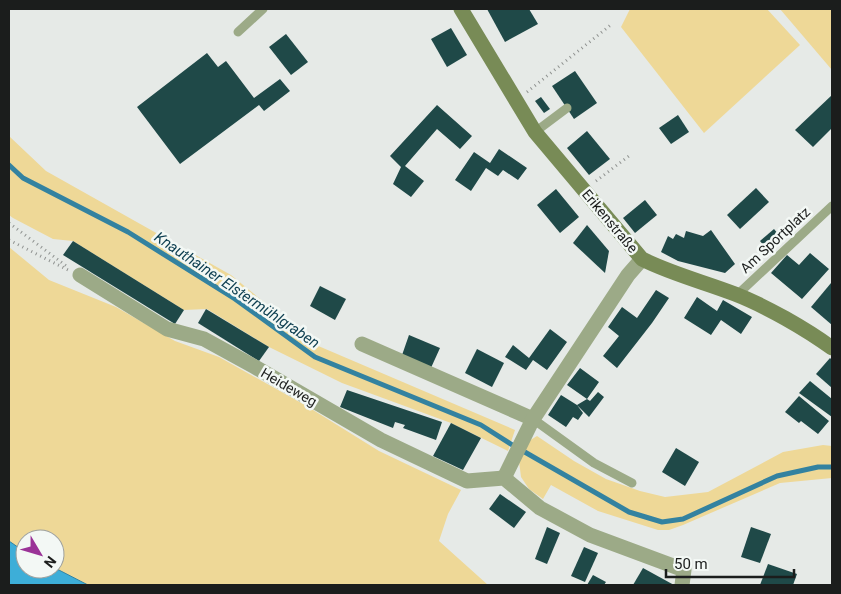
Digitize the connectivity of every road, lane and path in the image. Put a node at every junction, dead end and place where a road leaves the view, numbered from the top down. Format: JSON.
{"nodes":[{"id":1,"x":263,"y":9,"type":"edge"},
{"id":2,"x":461,"y":9,"type":"edge"},
{"id":3,"x":612,"y":24,"type":"dead end"},
{"id":4,"x":238,"y":32,"type":"dead end"},
{"id":5,"x":516,"y":102,"type":"junction"},
{"id":6,"x":567,"y":108,"type":"dead end"},
{"id":7,"x":536,"y":132,"type":"junction"},
{"id":8,"x":629,"y":156,"type":"dead end"},
{"id":9,"x":584,"y":190,"type":"junction"},
{"id":10,"x":832,"y":206,"type":"edge"},
{"id":11,"x":9,"y":223,"type":"edge"},
{"id":12,"x":9,"y":240,"type":"edge"},
{"id":13,"x":642,"y":259,"type":"junction"},
{"id":14,"x":80,"y":275,"type":"junction"},
{"id":15,"x":737,"y":295,"type":"junction"},
{"id":16,"x":362,"y":344,"type":"dead end"},
{"id":17,"x":832,"y":348,"type":"edge"},
{"id":18,"x":533,"y":420,"type":"junction"},
{"id":19,"x":504,"y":478,"type":"junction"},
{"id":20,"x":632,"y":483,"type":"dead end"},
{"id":21,"x":682,"y":585,"type":"edge"}],
"edges":[{"from":1,"to":4,"type":"lane"},
{"from":2,"to":5,"type":"street","name":"Erikenstraße"},
{"from":3,"to":5,"type":"path"},
{"from":5,"to":7,"type":"street","name":"Erikenstraße"},
{"from":6,"to":7,"type":"lane"},
{"from":7,"to":9,"type":"street","name":"Erikenstraße"},
{"from":8,"to":9,"type":"path"},
{"from":9,"to":13,"type":"street","name":"Erikenstraße"},
{"from":10,"to":15,"type":"lane","name":"Am Sportplatz"},
{"from":11,"to":14,"type":"path"},
{"from":12,"to":14,"type":"path"},
{"from":13,"to":15,"type":"street","name":"Erikenstraße"},
{"from":13,"to":18,"type":"street"},
{"from":14,"to":19,"type":"street","name":"Heideweg"},
{"from":15,"to":17,"type":"street","name":"Erikenstraße"},
{"from":16,"to":18,"type":"street"},
{"from":18,"to":19,"type":"street"},
{"from":18,"to":20,"type":"lane"},
{"from":19,"to":21,"type":"street"}]}
